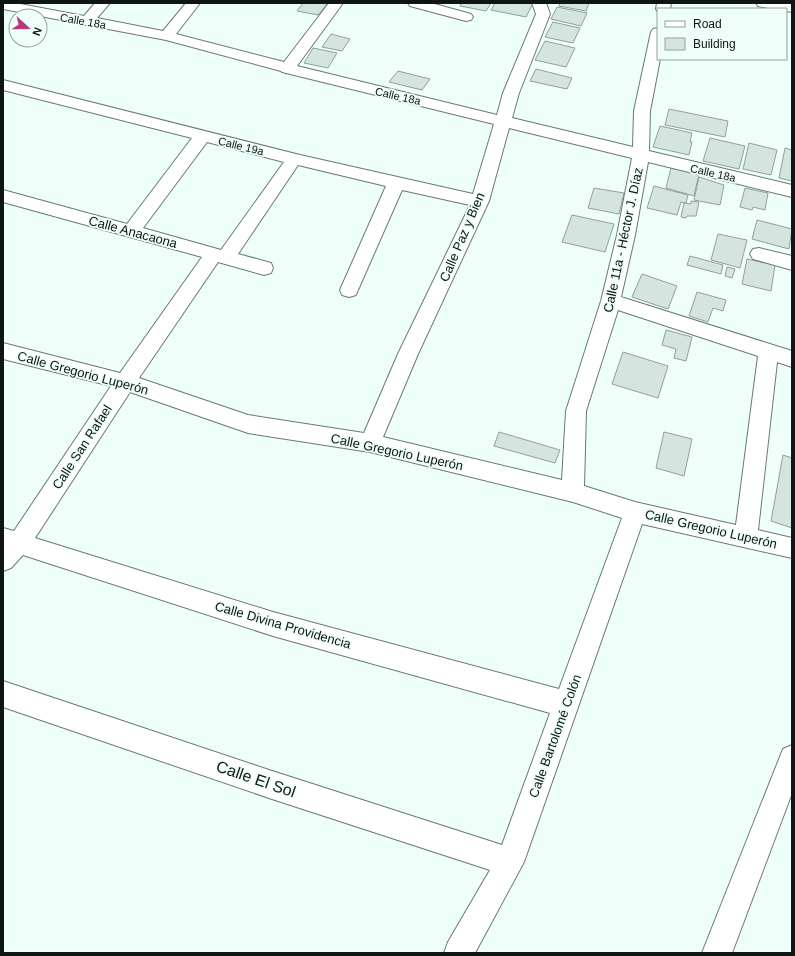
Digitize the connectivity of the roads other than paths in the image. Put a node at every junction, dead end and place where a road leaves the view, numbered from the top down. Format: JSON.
{"nodes":[{"id":1,"x":103,"y":3,"type":"edge"},
{"id":2,"x":194,"y":3,"type":"edge"},
{"id":3,"x":336,"y":3,"type":"edge"},
{"id":4,"x":415,"y":3,"type":"edge"},
{"id":5,"x":539,"y":3,"type":"edge"},
{"id":6,"x":763,"y":3,"type":"edge"},
{"id":7,"x":792,"y":8,"type":"edge"},
{"id":8,"x":48,"y":15,"type":"edge"},
{"id":9,"x":466,"y":17,"type":"dead end"},
{"id":10,"x":87,"y":21,"type":"junction"},
{"id":11,"x":167,"y":36,"type":"junction"},
{"id":12,"x":657,"y":37,"type":"edge"},
{"id":13,"x":287,"y":69,"type":"junction"},
{"id":14,"x":3,"y":85,"type":"edge"},
{"id":15,"x":503,"y":120,"type":"junction"},
{"id":16,"x":202,"y":137,"type":"junction"},
{"id":17,"x":641,"y":156,"type":"junction"},
{"id":18,"x":294,"y":159,"type":"junction"},
{"id":19,"x":396,"y":184,"type":"junction"},
{"id":20,"x":792,"y":191,"type":"edge"},
{"id":21,"x":3,"y":196,"type":"edge"},
{"id":22,"x":480,"y":201,"type":"junction"},
{"id":23,"x":131,"y":231,"type":"junction"},
{"id":24,"x":759,"y":254,"type":"dead end"},
{"id":25,"x":220,"y":256,"type":"junction"},
{"id":26,"x":792,"y":263,"type":"edge"},
{"id":27,"x":264,"y":268,"type":"dead end"},
{"id":28,"x":349,"y":290,"type":"dead end"},
{"id":29,"x":611,"y":302,"type":"junction"},
{"id":30,"x":3,"y":351,"type":"edge"},
{"id":31,"x":768,"y":352,"type":"junction"},
{"id":32,"x":792,"y":359,"type":"edge"},
{"id":33,"x":125,"y":382,"type":"junction"},
{"id":34,"x":370,"y":443,"type":"junction"},
{"id":35,"x":573,"y":492,"type":"junction"},
{"id":36,"x":635,"y":512,"type":"junction"},
{"id":37,"x":746,"y":538,"type":"junction"},
{"id":38,"x":11,"y":540,"type":"edge"},
{"id":39,"x":792,"y":548,"type":"edge"},
{"id":40,"x":3,"y":560,"type":"edge"},
{"id":41,"x":3,"y":694,"type":"edge"},
{"id":42,"x":566,"y":704,"type":"junction"},
{"id":43,"x":792,"y":758,"type":"edge"},
{"id":44,"x":510,"y":862,"type":"junction"},
{"id":45,"x":459,"y":953,"type":"edge"},
{"id":46,"x":717,"y":953,"type":"edge"}],
"edges":[{"from":1,"to":10,"type":"street"},
{"from":2,"to":11,"type":"street"},
{"from":3,"to":13,"type":"street"},
{"from":4,"to":9,"type":"street"},
{"from":5,"to":15,"type":"street","name":"Calle Paz y Bien"},
{"from":6,"to":7,"type":"street"},
{"from":8,"to":10,"type":"street","name":"Calle 18a"},
{"from":10,"to":11,"type":"street","name":"Calle 18a"},
{"from":11,"to":13,"type":"street","name":"Calle 18a"},
{"from":12,"to":17,"type":"street","name":"Calle 11a - Héctor J. Díaz"},
{"from":13,"to":15,"type":"street","name":"Calle 18a"},
{"from":14,"to":16,"type":"street","name":"Calle 19a"},
{"from":15,"to":17,"type":"street","name":"Calle 18a"},
{"from":15,"to":22,"type":"street","name":"Calle Paz y Bien"},
{"from":16,"to":18,"type":"street","name":"Calle 19a"},
{"from":16,"to":23,"type":"street"},
{"from":17,"to":20,"type":"street","name":"Calle 18a"},
{"from":17,"to":29,"type":"street","name":"Calle 11a - Héctor J. Díaz"},
{"from":18,"to":19,"type":"street","name":"Calle 19a"},
{"from":18,"to":25,"type":"street","name":"Calle San Rafael"},
{"from":19,"to":22,"type":"street","name":"Calle 19a"},
{"from":19,"to":28,"type":"street"},
{"from":21,"to":23,"type":"street","name":"Calle Anacaona"},
{"from":22,"to":34,"type":"street","name":"Calle Paz y Bien"},
{"from":23,"to":25,"type":"street","name":"Calle Anacaona"},
{"from":24,"to":26,"type":"street"},
{"from":25,"to":27,"type":"street","name":"Calle Anacaona"},
{"from":25,"to":33,"type":"street","name":"Calle San Rafael"},
{"from":29,"to":31,"type":"street"},
{"from":29,"to":35,"type":"street","name":"Calle 11a - Héctor J. Díaz"},
{"from":30,"to":33,"type":"street","name":"Calle Gregorio Luperón"},
{"from":31,"to":32,"type":"street"},
{"from":31,"to":37,"type":"street"},
{"from":33,"to":34,"type":"street","name":"Calle Gregorio Luperón"},
{"from":33,"to":38,"type":"street","name":"Calle San Rafael"},
{"from":34,"to":35,"type":"street","name":"Calle Gregorio Luperón"},
{"from":35,"to":36,"type":"street","name":"Calle Gregorio Luperón"},
{"from":36,"to":37,"type":"street","name":"Calle Gregorio Luperón"},
{"from":36,"to":42,"type":"street","name":"Calle Bartolomé Colón"},
{"from":37,"to":39,"type":"street","name":"Calle Gregorio Luperón"},
{"from":38,"to":40,"type":"street","name":"Calle San Rafael"},
{"from":38,"to":42,"type":"street","name":"Calle Divina Providencia"},
{"from":41,"to":44,"type":"street","name":"Calle El Sol"},
{"from":42,"to":44,"type":"street","name":"Calle Bartolomé Colón"},
{"from":43,"to":46,"type":"street"},
{"from":44,"to":45,"type":"street","name":"Calle Bartolomé Colón"}]}
